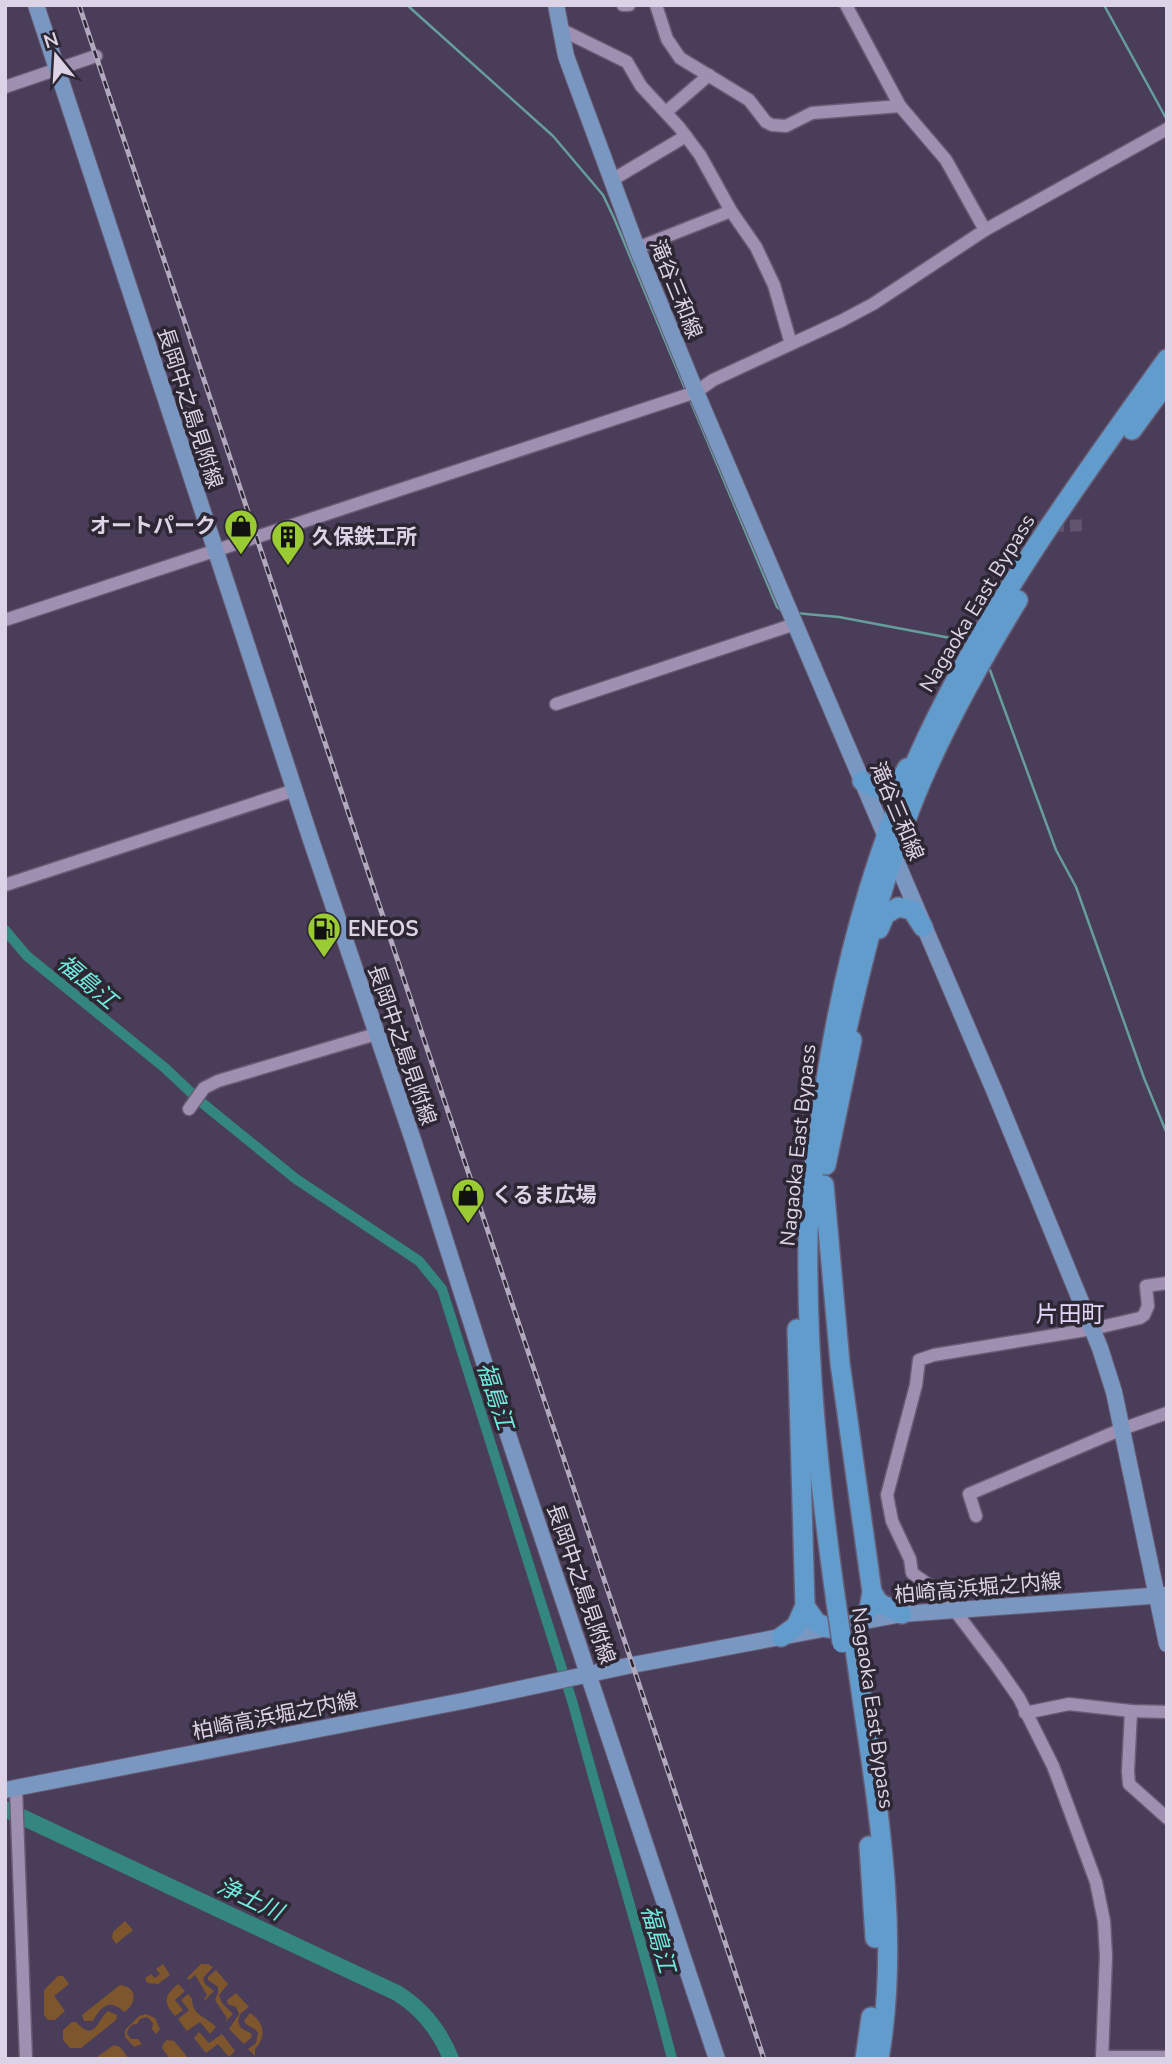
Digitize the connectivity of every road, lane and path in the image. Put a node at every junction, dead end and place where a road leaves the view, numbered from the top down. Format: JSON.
{"nodes":[{"id":1,"x":36,"y":5,"type":"edge"},
{"id":2,"x":556,"y":5,"type":"edge"},
{"id":3,"x":623,"y":5,"type":"edge"},
{"id":4,"x":629,"y":5,"type":"edge"},
{"id":5,"x":656,"y":5,"type":"edge"},
{"id":6,"x":846,"y":5,"type":"edge"},
{"id":7,"x":561,"y":29,"type":"junction"},
{"id":8,"x":96,"y":55,"type":"dead end"},
{"id":9,"x":57,"y":69,"type":"junction"},
{"id":10,"x":709,"y":75,"type":"junction"},
{"id":11,"x":5,"y":87,"type":"edge"},
{"id":12,"x":900,"y":106,"type":"junction"},
{"id":13,"x":666,"y":112,"type":"junction"},
{"id":14,"x":1167,"y":129,"type":"edge"},
{"id":15,"x":685,"y":136,"type":"junction"},
{"id":16,"x":612,"y":180,"type":"junction"},
{"id":17,"x":732,"y":211,"type":"junction"},
{"id":18,"x":985,"y":230,"type":"junction"},
{"id":19,"x":636,"y":248,"type":"junction"},
{"id":20,"x":791,"y":344,"type":"junction"},
{"id":21,"x":1167,"y":359,"type":"edge"},
{"id":22,"x":1167,"y":382,"type":"edge"},
{"id":23,"x":696,"y":392,"type":"junction"},
{"id":24,"x":1044,"y":534,"type":"junction"},
{"id":25,"x":215,"y":551,"type":"junction"},
{"id":26,"x":5,"y":620,"type":"edge"},
{"id":27,"x":795,"y":624,"type":"junction"},
{"id":28,"x":556,"y":704,"type":"dead end"},
{"id":29,"x":862,"y":781,"type":"junction"},
{"id":30,"x":295,"y":790,"type":"junction"},
{"id":31,"x":886,"y":838,"type":"junction"},
{"id":32,"x":894,"y":858,"type":"junction"},
{"id":33,"x":5,"y":885,"type":"edge"},
{"id":34,"x":923,"y":926,"type":"junction"},
{"id":35,"x":376,"y":1034,"type":"junction"},
{"id":36,"x":190,"y":1107,"type":"dead end"},
{"id":37,"x":822,"y":1166,"type":"junction"},
{"id":38,"x":1167,"y":1283,"type":"edge"},
{"id":39,"x":814,"y":1288,"type":"junction"},
{"id":40,"x":1092,"y":1329,"type":"junction"},
{"id":41,"x":1167,"y":1413,"type":"edge"},
{"id":42,"x":1122,"y":1429,"type":"junction"},
{"id":43,"x":976,"y":1516,"type":"dead end"},
{"id":44,"x":872,"y":1592,"type":"junction"},
{"id":45,"x":1162,"y":1595,"type":"edge"},
{"id":46,"x":805,"y":1606,"type":"junction"},
{"id":47,"x":954,"y":1609,"type":"junction"},
{"id":48,"x":902,"y":1614,"type":"junction"},
{"id":49,"x":828,"y":1628,"type":"junction"},
{"id":50,"x":851,"y":1635,"type":"junction"},
{"id":51,"x":781,"y":1637,"type":"junction"},
{"id":52,"x":1167,"y":1644,"type":"edge"},
{"id":53,"x":582,"y":1675,"type":"junction"},
{"id":54,"x":1132,"y":1711,"type":"junction"},
{"id":55,"x":1167,"y":1712,"type":"edge"},
{"id":56,"x":1025,"y":1713,"type":"junction"},
{"id":57,"x":10,"y":1790,"type":"edge"},
{"id":58,"x":1167,"y":1818,"type":"edge"},
{"id":59,"x":873,"y":2051,"type":"edge"},
{"id":60,"x":1167,"y":2057,"type":"edge"},
{"id":61,"x":1102,"y":2058,"type":"edge"},
{"id":62,"x":26,"y":2059,"type":"edge"},
{"id":63,"x":717,"y":2059,"type":"edge"}],
"edges":[{"from":1,"to":9,"type":"main road","name":"長岡中之島見附線"},
{"from":2,"to":7,"type":"main road","name":"滝谷三和線"},
{"from":3,"to":4,"type":"street"},
{"from":5,"to":10,"type":"street"},
{"from":6,"to":12,"type":"street"},
{"from":7,"to":13,"type":"street"},
{"from":7,"to":16,"type":"main road","name":"滝谷三和線"},
{"from":8,"to":9,"type":"street"},
{"from":9,"to":11,"type":"street"},
{"from":9,"to":25,"type":"main road","name":"長岡中之島見附線"},
{"from":10,"to":12,"type":"street"},
{"from":10,"to":13,"type":"street"},
{"from":12,"to":18,"type":"street"},
{"from":13,"to":15,"type":"street"},
{"from":14,"to":18,"type":"street"},
{"from":15,"to":16,"type":"street"},
{"from":15,"to":17,"type":"street"},
{"from":16,"to":19,"type":"main road","name":"滝谷三和線"},
{"from":17,"to":19,"type":"street"},
{"from":17,"to":20,"type":"street"},
{"from":18,"to":20,"type":"street"},
{"from":19,"to":23,"type":"main road","name":"滝谷三和線"},
{"from":20,"to":23,"type":"street"},
{"from":21,"to":24,"type":"highway","name":"Nagaoka East Bypass"},
{"from":22,"to":32,"type":"highway","name":"Nagaoka East Bypass"},
{"from":23,"to":25,"type":"street"},
{"from":23,"to":27,"type":"main road","name":"滝谷三和線"},
{"from":24,"to":29,"type":"highway"},
{"from":24,"to":31,"type":"highway","name":"Nagaoka East Bypass"},
{"from":25,"to":26,"type":"street"},
{"from":25,"to":30,"type":"main road","name":"長岡中之島見附線"},
{"from":27,"to":28,"type":"street"},
{"from":27,"to":29,"type":"main road","name":"滝谷三和線"},
{"from":29,"to":31,"type":"main road","name":"滝谷三和線"},
{"from":30,"to":33,"type":"street"},
{"from":30,"to":35,"type":"main road","name":"長岡中之島見附線"},
{"from":31,"to":32,"type":"main road","name":"滝谷三和線"},
{"from":31,"to":37,"type":"highway","name":"Nagaoka East Bypass"},
{"from":32,"to":34,"type":"main road","name":"滝谷三和線"},
{"from":32,"to":37,"type":"highway","name":"Nagaoka East Bypass"},
{"from":34,"to":37,"type":"highway"},
{"from":34,"to":40,"type":"main road","name":"滝谷三和線"},
{"from":35,"to":36,"type":"street"},
{"from":35,"to":53,"type":"main road","name":"長岡中之島見附線"},
{"from":37,"to":39,"type":"highway"},
{"from":37,"to":39,"type":"highway"},
{"from":38,"to":40,"type":"street"},
{"from":39,"to":44,"type":"highway"},
{"from":39,"to":46,"type":"highway"},
{"from":39,"to":50,"type":"highway","name":"Nagaoka East Bypass"},
{"from":40,"to":42,"type":"main road","name":"滝谷三和線"},
{"from":40,"to":47,"type":"street"},
{"from":41,"to":42,"type":"street"},
{"from":42,"to":43,"type":"street"},
{"from":42,"to":45,"type":"main road","name":"滝谷三和線"},
{"from":44,"to":48,"type":"highway"},
{"from":44,"to":50,"type":"highway"},
{"from":45,"to":47,"type":"main road","name":"柏崎高浜堀之内線"},
{"from":45,"to":52,"type":"main road","name":"滝谷三和線"},
{"from":46,"to":49,"type":"highway"},
{"from":46,"to":51,"type":"highway"},
{"from":47,"to":48,"type":"main road","name":"柏崎高浜堀之内線"},
{"from":47,"to":56,"type":"street"},
{"from":48,"to":50,"type":"main road","name":"柏崎高浜堀之内線"},
{"from":49,"to":50,"type":"main road","name":"柏崎高浜堀之内線"},
{"from":49,"to":51,"type":"main road","name":"柏崎高浜堀之内線"},
{"from":50,"to":59,"type":"highway","name":"Nagaoka East Bypass"},
{"from":51,"to":53,"type":"main road","name":"柏崎高浜堀之内線"},
{"from":53,"to":57,"type":"main road","name":"柏崎高浜堀之内線"},
{"from":53,"to":63,"type":"main road","name":"長岡中之島見附線"},
{"from":54,"to":55,"type":"street"},
{"from":54,"to":56,"type":"street"},
{"from":54,"to":58,"type":"street"},
{"from":56,"to":61,"type":"street"},
{"from":57,"to":62,"type":"street"},
{"from":60,"to":61,"type":"street"}]}
